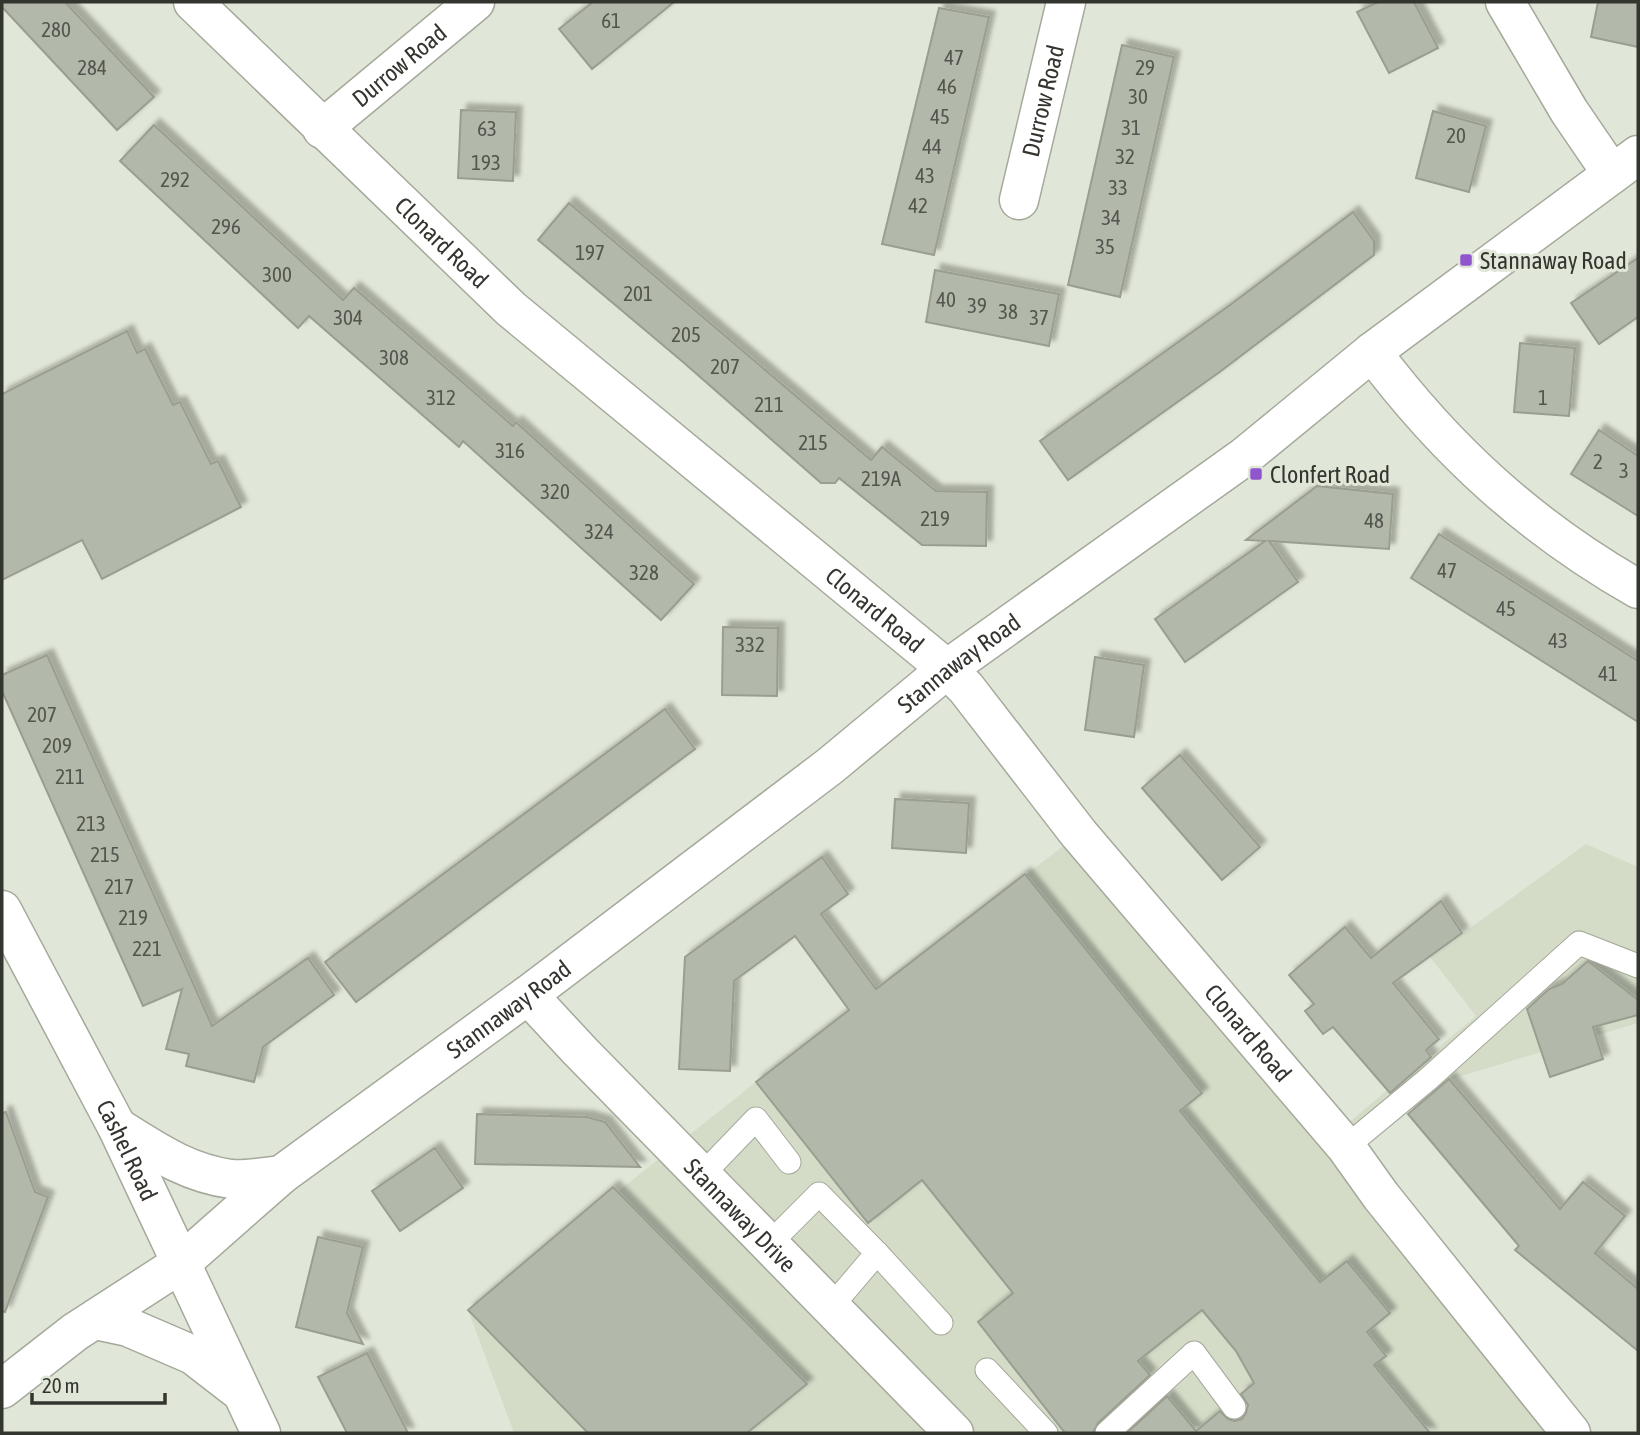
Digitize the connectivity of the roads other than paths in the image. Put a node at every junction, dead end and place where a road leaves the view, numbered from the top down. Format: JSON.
{"nodes":[{"id":1,"x":193,"y":2,"type":"edge"},
{"id":2,"x":475,"y":2,"type":"edge"},
{"id":3,"x":1066,"y":2,"type":"edge"},
{"id":4,"x":1505,"y":2,"type":"edge"},
{"id":5,"x":323,"y":129,"type":"junction"},
{"id":6,"x":1625,"y":164,"type":"edge"},
{"id":7,"x":1019,"y":200,"type":"dead end"},
{"id":8,"x":1372,"y":352,"type":"junction"},
{"id":9,"x":1638,"y":589,"type":"edge"},
{"id":10,"x":947,"y":669,"type":"junction"},
{"id":11,"x":2,"y":912,"type":"edge"},
{"id":12,"x":1638,"y":966,"type":"edge"},
{"id":13,"x":528,"y":995,"type":"junction"},
{"id":14,"x":117,"y":1127,"type":"junction"},
{"id":15,"x":1346,"y":1147,"type":"junction"},
{"id":16,"x":789,"y":1162,"type":"dead end"},
{"id":17,"x":281,"y":1175,"type":"junction"},
{"id":18,"x":702,"y":1175,"type":"junction"},
{"id":19,"x":769,"y":1244,"type":"junction"},
{"id":20,"x":877,"y":1253,"type":"junction"},
{"id":21,"x":180,"y":1264,"type":"junction"},
{"id":22,"x":831,"y":1307,"type":"junction"},
{"id":23,"x":95,"y":1320,"type":"junction"},
{"id":24,"x":941,"y":1323,"type":"dead end"},
{"id":25,"x":986,"y":1370,"type":"dead end"},
{"id":26,"x":2,"y":1389,"type":"edge"},
{"id":27,"x":244,"y":1394,"type":"junction"},
{"id":28,"x":1234,"y":1407,"type":"dead end"},
{"id":29,"x":936,"y":1427,"type":"edge"},
{"id":30,"x":261,"y":1433,"type":"edge"},
{"id":31,"x":1046,"y":1433,"type":"edge"},
{"id":32,"x":1107,"y":1433,"type":"edge"},
{"id":33,"x":1571,"y":1433,"type":"edge"}],
"edges":[{"from":1,"to":5,"type":"street","name":"Clonard Road"},
{"from":2,"to":5,"type":"street","name":"Durrow Road"},
{"from":3,"to":7,"type":"street","name":"Durrow Road"},
{"from":4,"to":6,"type":"street"},
{"from":5,"to":10,"type":"street","name":"Clonard Road"},
{"from":6,"to":8,"type":"street","name":"Stannaway Road"},
{"from":8,"to":9,"type":"street"},
{"from":8,"to":10,"type":"street","name":"Stannaway Road"},
{"from":10,"to":13,"type":"street","name":"Stannaway Road"},
{"from":10,"to":15,"type":"street","name":"Clonard Road"},
{"from":11,"to":14,"type":"street","name":"Cashel Road"},
{"from":12,"to":15,"type":"lane"},
{"from":13,"to":17,"type":"street","name":"Stannaway Road"},
{"from":13,"to":18,"type":"street","name":"Stannaway Drive"},
{"from":14,"to":17,"type":"street"},
{"from":14,"to":21,"type":"street","name":"Cashel Road"},
{"from":15,"to":33,"type":"street","name":"Clonard Road"},
{"from":16,"to":18,"type":"lane"},
{"from":17,"to":21,"type":"street","name":"Stannaway Road"},
{"from":18,"to":19,"type":"street","name":"Stannaway Drive"},
{"from":19,"to":20,"type":"lane"},
{"from":19,"to":22,"type":"street","name":"Stannaway Drive"},
{"from":20,"to":22,"type":"lane"},
{"from":20,"to":24,"type":"lane"},
{"from":21,"to":23,"type":"street","name":"Stannaway Road"},
{"from":21,"to":27,"type":"street","name":"Cashel Road"},
{"from":22,"to":29,"type":"street","name":"Stannaway Drive"},
{"from":23,"to":26,"type":"street","name":"Stannaway Road"},
{"from":23,"to":27,"type":"street","name":"Cashel Road"},
{"from":25,"to":31,"type":"lane"},
{"from":27,"to":30,"type":"street","name":"Cashel Road"},
{"from":28,"to":32,"type":"lane"}]}
